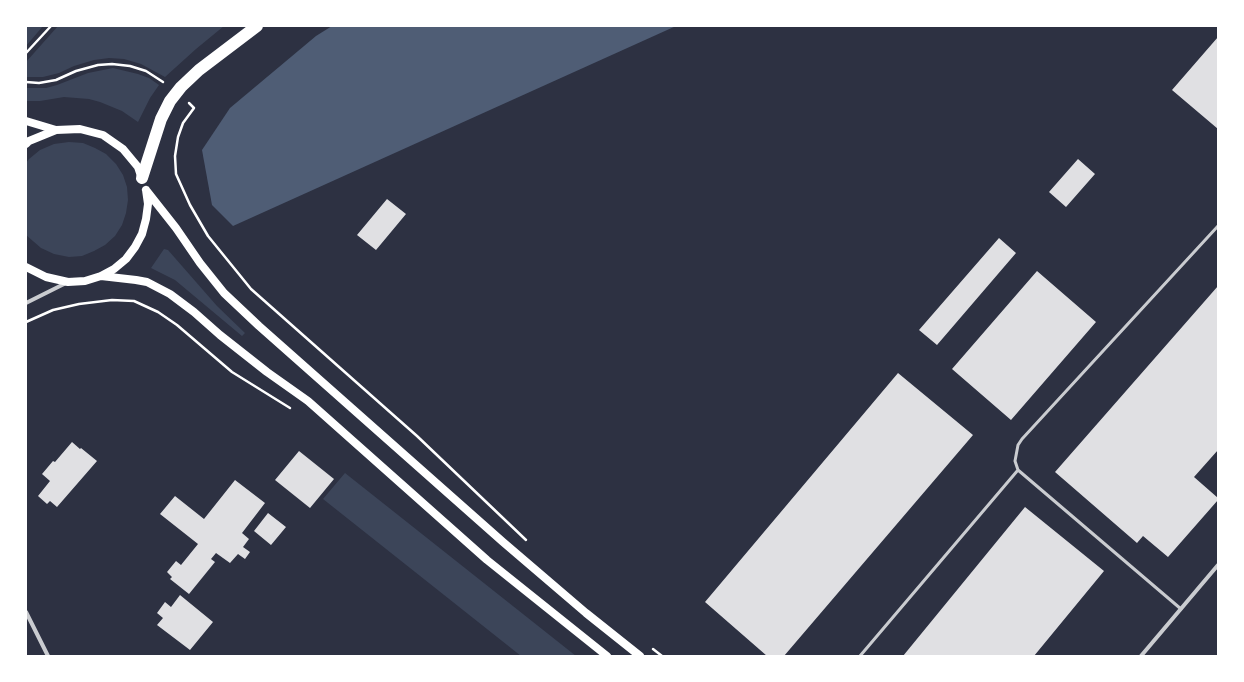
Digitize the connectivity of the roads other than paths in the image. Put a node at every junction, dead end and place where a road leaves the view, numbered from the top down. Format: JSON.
{"nodes":[{"id":1,"x":258,"y":26,"type":"edge"},
{"id":2,"x":26,"y":121,"type":"edge"},
{"id":3,"x":56,"y":130,"type":"junction"},
{"id":4,"x":26,"y":144,"type":"edge"},
{"id":5,"x":142,"y":178,"type":"junction"},
{"id":6,"x":146,"y":190,"type":"junction"},
{"id":7,"x":1218,"y":226,"type":"edge"},
{"id":8,"x":26,"y":268,"type":"edge"},
{"id":9,"x":101,"y":276,"type":"junction"},
{"id":10,"x":68,"y":282,"type":"junction"},
{"id":11,"x":26,"y":303,"type":"edge"},
{"id":12,"x":1018,"y":470,"type":"junction"},
{"id":13,"x":1218,"y":565,"type":"edge"},
{"id":14,"x":1181,"y":609,"type":"junction"},
{"id":15,"x":26,"y":612,"type":"edge"},
{"id":16,"x":48,"y":656,"type":"edge"},
{"id":17,"x":607,"y":656,"type":"edge"},
{"id":18,"x":640,"y":656,"type":"edge"},
{"id":19,"x":860,"y":656,"type":"edge"},
{"id":20,"x":1141,"y":656,"type":"edge"}],
"edges":[{"from":1,"to":5,"type":"highway"},
{"from":2,"to":3,"type":"main road"},
{"from":3,"to":4,"type":"main road"},
{"from":3,"to":5,"type":"main road"},
{"from":5,"to":6,"type":"main road"},
{"from":6,"to":9,"type":"main road"},
{"from":6,"to":18,"type":"main road"},
{"from":7,"to":12,"type":"lane"},
{"from":8,"to":10,"type":"main road"},
{"from":9,"to":10,"type":"main road"},
{"from":9,"to":17,"type":"main road"},
{"from":10,"to":11,"type":"street"},
{"from":12,"to":14,"type":"lane"},
{"from":12,"to":19,"type":"lane"},
{"from":13,"to":14,"type":"street"},
{"from":14,"to":20,"type":"street"},
{"from":15,"to":16,"type":"street"}]}
